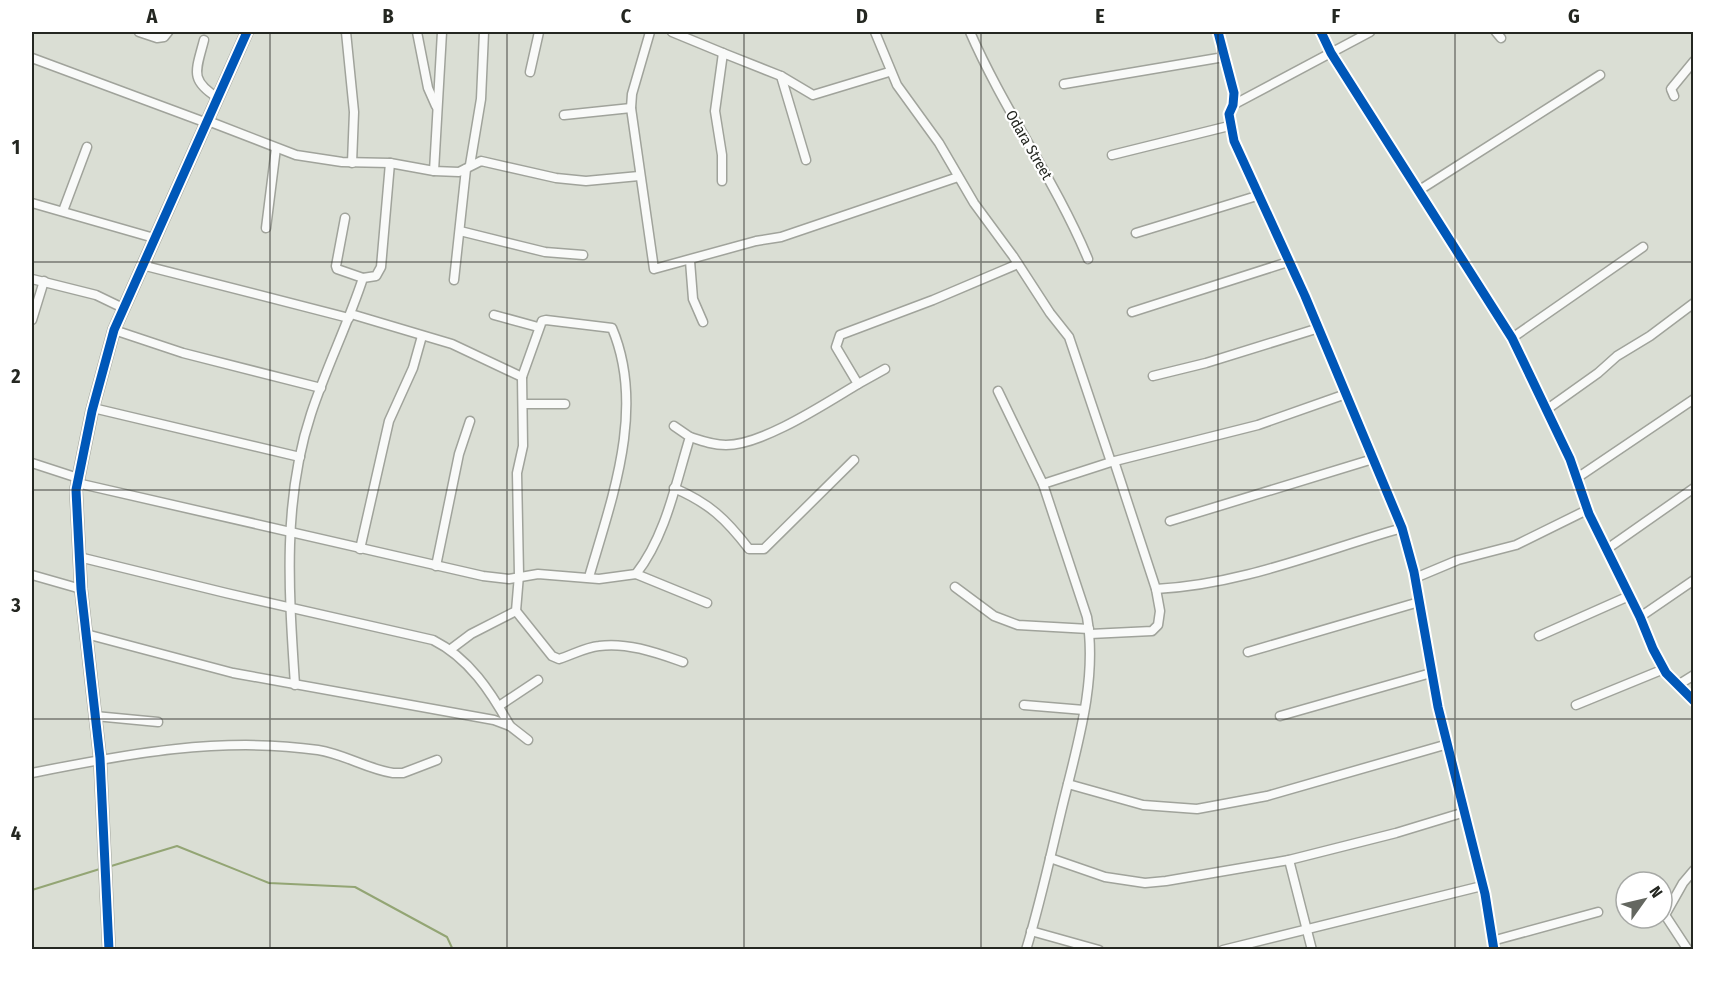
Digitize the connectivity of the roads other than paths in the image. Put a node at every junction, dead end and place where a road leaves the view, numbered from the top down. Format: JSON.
{"nodes":[{"id":1,"x":139,"y":32,"type":"edge"},
{"id":2,"x":168,"y":32,"type":"edge"},
{"id":3,"x":247,"y":32,"type":"edge"},
{"id":4,"x":346,"y":32,"type":"edge"},
{"id":5,"x":417,"y":32,"type":"edge"},
{"id":6,"x":442,"y":32,"type":"edge"},
{"id":7,"x":484,"y":32,"type":"edge"},
{"id":8,"x":539,"y":32,"type":"edge"},
{"id":9,"x":650,"y":32,"type":"edge"},
{"id":10,"x":672,"y":32,"type":"edge"},
{"id":11,"x":875,"y":32,"type":"edge"},
{"id":12,"x":970,"y":32,"type":"edge"},
{"id":13,"x":1218,"y":32,"type":"edge"},
{"id":14,"x":1321,"y":32,"type":"edge"},
{"id":15,"x":1370,"y":32,"type":"edge"},
{"id":16,"x":204,"y":40,"type":"dead end"},
{"id":17,"x":723,"y":53,"type":"junction"},
{"id":18,"x":1331,"y":53,"type":"junction"},
{"id":19,"x":1224,"y":57,"type":"junction"},
{"id":20,"x":32,"y":58,"type":"edge"},
{"id":21,"x":1694,"y":61,"type":"edge"},
{"id":22,"x":530,"y":72,"type":"dead end"},
{"id":23,"x":889,"y":72,"type":"junction"},
{"id":24,"x":1600,"y":75,"type":"dead end"},
{"id":25,"x":781,"y":76,"type":"junction"},
{"id":26,"x":1064,"y":84,"type":"dead end"},
{"id":27,"x":1674,"y":96,"type":"dead end"},
{"id":28,"x":218,"y":98,"type":"junction"},
{"id":29,"x":1233,"y":105,"type":"junction"},
{"id":30,"x":436,"y":106,"type":"junction"},
{"id":31,"x":631,"y":108,"type":"junction"},
{"id":32,"x":564,"y":115,"type":"dead end"},
{"id":33,"x":207,"y":122,"type":"junction"},
{"id":34,"x":1229,"y":126,"type":"junction"},
{"id":35,"x":87,"y":147,"type":"dead end"},
{"id":36,"x":276,"y":148,"type":"junction"},
{"id":37,"x":1112,"y":155,"type":"dead end"},
{"id":38,"x":806,"y":160,"type":"dead end"},
{"id":39,"x":352,"y":163,"type":"junction"},
{"id":40,"x":390,"y":163,"type":"junction"},
{"id":41,"x":468,"y":167,"type":"junction"},
{"id":42,"x":434,"y":171,"type":"junction"},
{"id":43,"x":639,"y":176,"type":"junction"},
{"id":44,"x":958,"y":177,"type":"junction"},
{"id":45,"x":722,"y":181,"type":"dead end"},
{"id":46,"x":1418,"y":191,"type":"junction"},
{"id":47,"x":1260,"y":195,"type":"junction"},
{"id":48,"x":32,"y":203,"type":"edge"},
{"id":49,"x":63,"y":210,"type":"junction"},
{"id":50,"x":345,"y":218,"type":"dead end"},
{"id":51,"x":266,"y":228,"type":"dead end"},
{"id":52,"x":460,"y":231,"type":"junction"},
{"id":53,"x":1136,"y":233,"type":"dead end"},
{"id":54,"x":154,"y":238,"type":"junction"},
{"id":55,"x":1643,"y":247,"type":"dead end"},
{"id":56,"x":583,"y":255,"type":"dead end"},
{"id":57,"x":1088,"y":259,"type":"dead end"},
{"id":58,"x":690,"y":261,"type":"junction"},
{"id":59,"x":1288,"y":262,"type":"junction"},
{"id":60,"x":1018,"y":264,"type":"junction"},
{"id":61,"x":142,"y":265,"type":"junction"},
{"id":62,"x":363,"y":278,"type":"junction"},
{"id":63,"x":32,"y":279,"type":"edge"},
{"id":64,"x":454,"y":280,"type":"dead end"},
{"id":65,"x":44,"y":281,"type":"junction"},
{"id":66,"x":1694,"y":303,"type":"edge"},
{"id":67,"x":123,"y":308,"type":"junction"},
{"id":68,"x":1132,"y":312,"type":"dead end"},
{"id":69,"x":494,"y":315,"type":"dead end"},
{"id":70,"x":350,"y":316,"type":"junction"},
{"id":71,"x":32,"y":320,"type":"edge"},
{"id":72,"x":703,"y":322,"type":"dead end"},
{"id":73,"x":538,"y":327,"type":"junction"},
{"id":74,"x":1319,"y":328,"type":"junction"},
{"id":75,"x":114,"y":330,"type":"junction"},
{"id":76,"x":422,"y":336,"type":"junction"},
{"id":77,"x":1512,"y":338,"type":"junction"},
{"id":78,"x":885,"y":369,"type":"dead end"},
{"id":79,"x":1154,"y":376,"type":"dead end"},
{"id":80,"x":522,"y":377,"type":"junction"},
{"id":81,"x":858,"y":384,"type":"junction"},
{"id":82,"x":321,"y":388,"type":"junction"},
{"id":83,"x":998,"y":391,"type":"dead end"},
{"id":84,"x":1346,"y":394,"type":"junction"},
{"id":85,"x":1694,"y":399,"type":"edge"},
{"id":86,"x":523,"y":404,"type":"junction"},
{"id":87,"x":565,"y":404,"type":"dead end"},
{"id":88,"x":93,"y":408,"type":"junction"},
{"id":89,"x":1546,"y":410,"type":"junction"},
{"id":90,"x":470,"y":421,"type":"dead end"},
{"id":91,"x":674,"y":426,"type":"dead end"},
{"id":92,"x":690,"y":437,"type":"junction"},
{"id":93,"x":300,"y":457,"type":"junction"},
{"id":94,"x":1373,"y":459,"type":"junction"},
{"id":95,"x":854,"y":460,"type":"dead end"},
{"id":96,"x":1112,"y":462,"type":"junction"},
{"id":97,"x":32,"y":463,"type":"edge"},
{"id":98,"x":1576,"y":478,"type":"junction"},
{"id":99,"x":78,"y":481,"type":"junction"},
{"id":100,"x":1043,"y":484,"type":"junction"},
{"id":101,"x":674,"y":488,"type":"junction"},
{"id":102,"x":1694,"y":488,"type":"edge"},
{"id":103,"x":1587,"y":510,"type":"junction"},
{"id":104,"x":1170,"y":521,"type":"dead end"},
{"id":105,"x":1402,"y":528,"type":"junction"},
{"id":106,"x":289,"y":532,"type":"junction"},
{"id":107,"x":360,"y":549,"type":"junction"},
{"id":108,"x":1607,"y":549,"type":"junction"},
{"id":109,"x":79,"y":556,"type":"junction"},
{"id":110,"x":436,"y":566,"type":"junction"},
{"id":111,"x":636,"y":574,"type":"junction"},
{"id":112,"x":32,"y":575,"type":"edge"},
{"id":113,"x":519,"y":575,"type":"junction"},
{"id":114,"x":589,"y":577,"type":"junction"},
{"id":115,"x":1415,"y":578,"type":"junction"},
{"id":116,"x":1694,"y":580,"type":"edge"},
{"id":117,"x":955,"y":587,"type":"dead end"},
{"id":118,"x":81,"y":589,"type":"junction"},
{"id":119,"x":1156,"y":589,"type":"junction"},
{"id":120,"x":1629,"y":596,"type":"junction"},
{"id":121,"x":1419,"y":602,"type":"junction"},
{"id":122,"x":707,"y":603,"type":"dead end"},
{"id":123,"x":291,"y":608,"type":"junction"},
{"id":124,"x":516,"y":611,"type":"junction"},
{"id":125,"x":1640,"y":617,"type":"junction"},
{"id":126,"x":1089,"y":632,"type":"junction"},
{"id":127,"x":86,"y":634,"type":"junction"},
{"id":128,"x":1539,"y":636,"type":"dead end"},
{"id":129,"x":451,"y":649,"type":"junction"},
{"id":130,"x":1248,"y":652,"type":"dead end"},
{"id":131,"x":683,"y":662,"type":"dead end"},
{"id":132,"x":1664,"y":669,"type":"junction"},
{"id":133,"x":1431,"y":673,"type":"junction"},
{"id":134,"x":1694,"y":675,"type":"edge"},
{"id":135,"x":538,"y":680,"type":"dead end"},
{"id":136,"x":295,"y":685,"type":"junction"},
{"id":137,"x":1678,"y":685,"type":"junction"},
{"id":138,"x":1694,"y":701,"type":"edge"},
{"id":139,"x":1024,"y":705,"type":"dead end"},
{"id":140,"x":1576,"y":705,"type":"dead end"},
{"id":141,"x":499,"y":706,"type":"junction"},
{"id":142,"x":1084,"y":710,"type":"junction"},
{"id":143,"x":95,"y":716,"type":"junction"},
{"id":144,"x":1280,"y":716,"type":"dead end"},
{"id":145,"x":158,"y":722,"type":"dead end"},
{"id":146,"x":510,"y":726,"type":"junction"},
{"id":147,"x":528,"y":740,"type":"dead end"},
{"id":148,"x":1448,"y":744,"type":"junction"},
{"id":149,"x":100,"y":758,"type":"junction"},
{"id":150,"x":437,"y":760,"type":"dead end"},
{"id":151,"x":32,"y":772,"type":"edge"},
{"id":152,"x":1068,"y":784,"type":"junction"},
{"id":153,"x":1465,"y":812,"type":"junction"},
{"id":154,"x":1050,"y":858,"type":"junction"},
{"id":155,"x":1289,"y":861,"type":"junction"},
{"id":156,"x":1694,"y":870,"type":"edge"},
{"id":157,"x":1482,"y":886,"type":"junction"},
{"id":158,"x":1598,"y":912,"type":"dead end"},
{"id":159,"x":1031,"y":930,"type":"junction"},
{"id":160,"x":1309,"y":931,"type":"junction"},
{"id":161,"x":1493,"y":945,"type":"edge"},
{"id":162,"x":109,"y":950,"type":"edge"},
{"id":163,"x":1026,"y":950,"type":"edge"},
{"id":164,"x":1099,"y":950,"type":"edge"},
{"id":165,"x":1223,"y":950,"type":"edge"},
{"id":166,"x":1312,"y":950,"type":"edge"},
{"id":167,"x":1688,"y":950,"type":"edge"}],
"edges":[{"from":1,"to":2,"type":"street"},
{"from":3,"to":28,"type":"street"},
{"from":4,"to":39,"type":"street"},
{"from":5,"to":30,"type":"street"},
{"from":6,"to":30,"type":"street"},
{"from":7,"to":41,"type":"street"},
{"from":8,"to":22,"type":"street"},
{"from":9,"to":31,"type":"street"},
{"from":10,"to":17,"type":"street"},
{"from":11,"to":23,"type":"street"},
{"from":12,"to":57,"type":"street","name":"Odara Street"},
{"from":13,"to":19,"type":"street"},
{"from":14,"to":18,"type":"street"},
{"from":15,"to":18,"type":"street"},
{"from":16,"to":28,"type":"street"},
{"from":17,"to":25,"type":"street"},
{"from":17,"to":45,"type":"street"},
{"from":18,"to":29,"type":"street"},
{"from":18,"to":46,"type":"street"},
{"from":19,"to":26,"type":"street"},
{"from":19,"to":29,"type":"street"},
{"from":20,"to":33,"type":"street"},
{"from":21,"to":27,"type":"street"},
{"from":23,"to":25,"type":"street"},
{"from":23,"to":44,"type":"street"},
{"from":24,"to":46,"type":"street"},
{"from":25,"to":38,"type":"street"},
{"from":28,"to":33,"type":"street"},
{"from":29,"to":34,"type":"street"},
{"from":30,"to":42,"type":"street"},
{"from":31,"to":32,"type":"street"},
{"from":31,"to":43,"type":"street"},
{"from":33,"to":36,"type":"street"},
{"from":33,"to":54,"type":"street"},
{"from":34,"to":37,"type":"street"},
{"from":34,"to":47,"type":"street"},
{"from":35,"to":49,"type":"street"},
{"from":36,"to":39,"type":"street"},
{"from":36,"to":51,"type":"street"},
{"from":39,"to":40,"type":"street"},
{"from":40,"to":42,"type":"street"},
{"from":40,"to":62,"type":"street"},
{"from":41,"to":42,"type":"street"},
{"from":41,"to":43,"type":"street"},
{"from":41,"to":52,"type":"street"},
{"from":43,"to":58,"type":"street"},
{"from":44,"to":58,"type":"street"},
{"from":44,"to":60,"type":"street"},
{"from":46,"to":77,"type":"street"},
{"from":47,"to":53,"type":"street"},
{"from":47,"to":59,"type":"street"},
{"from":48,"to":49,"type":"street"},
{"from":49,"to":54,"type":"street"},
{"from":50,"to":62,"type":"street"},
{"from":52,"to":56,"type":"street"},
{"from":52,"to":64,"type":"street"},
{"from":54,"to":61,"type":"street"},
{"from":55,"to":77,"type":"street"},
{"from":58,"to":72,"type":"street"},
{"from":59,"to":68,"type":"street"},
{"from":59,"to":74,"type":"street"},
{"from":60,"to":81,"type":"street"},
{"from":60,"to":96,"type":"street"},
{"from":61,"to":67,"type":"street"},
{"from":61,"to":70,"type":"street"},
{"from":62,"to":70,"type":"street"},
{"from":63,"to":65,"type":"street"},
{"from":65,"to":67,"type":"street"},
{"from":65,"to":71,"type":"street"},
{"from":66,"to":89,"type":"street"},
{"from":67,"to":75,"type":"street"},
{"from":69,"to":73,"type":"street"},
{"from":70,"to":76,"type":"street"},
{"from":70,"to":82,"type":"street"},
{"from":73,"to":80,"type":"street"},
{"from":73,"to":114,"type":"street"},
{"from":74,"to":79,"type":"street"},
{"from":74,"to":84,"type":"street"},
{"from":75,"to":82,"type":"street"},
{"from":75,"to":88,"type":"street"},
{"from":76,"to":80,"type":"street"},
{"from":76,"to":107,"type":"street"},
{"from":77,"to":89,"type":"street"},
{"from":78,"to":81,"type":"street"},
{"from":80,"to":86,"type":"street"},
{"from":81,"to":92,"type":"street"},
{"from":82,"to":93,"type":"street"},
{"from":83,"to":100,"type":"street"},
{"from":84,"to":94,"type":"street"},
{"from":84,"to":96,"type":"street"},
{"from":85,"to":98,"type":"street"},
{"from":86,"to":87,"type":"street"},
{"from":86,"to":113,"type":"street"},
{"from":88,"to":93,"type":"street"},
{"from":88,"to":99,"type":"street"},
{"from":89,"to":98,"type":"street"},
{"from":90,"to":110,"type":"street"},
{"from":91,"to":92,"type":"street"},
{"from":92,"to":101,"type":"street"},
{"from":93,"to":106,"type":"street"},
{"from":94,"to":104,"type":"street"},
{"from":94,"to":105,"type":"street"},
{"from":95,"to":101,"type":"street"},
{"from":96,"to":100,"type":"street"},
{"from":96,"to":119,"type":"street"},
{"from":97,"to":99,"type":"street"},
{"from":98,"to":103,"type":"street"},
{"from":99,"to":106,"type":"street"},
{"from":99,"to":109,"type":"street"},
{"from":100,"to":126,"type":"street"},
{"from":101,"to":111,"type":"street"},
{"from":102,"to":108,"type":"street"},
{"from":103,"to":108,"type":"street"},
{"from":103,"to":115,"type":"street"},
{"from":105,"to":115,"type":"street"},
{"from":105,"to":119,"type":"street"},
{"from":106,"to":107,"type":"street"},
{"from":106,"to":123,"type":"street"},
{"from":107,"to":110,"type":"street"},
{"from":108,"to":120,"type":"street"},
{"from":109,"to":118,"type":"street"},
{"from":109,"to":123,"type":"street"},
{"from":110,"to":113,"type":"street"},
{"from":111,"to":114,"type":"street"},
{"from":111,"to":122,"type":"street"},
{"from":112,"to":118,"type":"street"},
{"from":113,"to":114,"type":"street"},
{"from":113,"to":124,"type":"street"},
{"from":115,"to":121,"type":"street"},
{"from":116,"to":125,"type":"street"},
{"from":117,"to":126,"type":"street"},
{"from":118,"to":127,"type":"street"},
{"from":119,"to":126,"type":"street"},
{"from":120,"to":125,"type":"street"},
{"from":120,"to":128,"type":"street"},
{"from":121,"to":130,"type":"street"},
{"from":121,"to":133,"type":"street"},
{"from":123,"to":129,"type":"street"},
{"from":123,"to":136,"type":"street"},
{"from":124,"to":129,"type":"street"},
{"from":124,"to":131,"type":"street"},
{"from":125,"to":132,"type":"street"},
{"from":126,"to":142,"type":"street"},
{"from":127,"to":136,"type":"street"},
{"from":127,"to":143,"type":"street"},
{"from":129,"to":141,"type":"street"},
{"from":132,"to":137,"type":"street"},
{"from":132,"to":140,"type":"street"},
{"from":133,"to":144,"type":"street"},
{"from":133,"to":148,"type":"street"},
{"from":134,"to":137,"type":"street"},
{"from":135,"to":141,"type":"street"},
{"from":136,"to":146,"type":"street"},
{"from":137,"to":138,"type":"street"},
{"from":139,"to":142,"type":"street"},
{"from":141,"to":146,"type":"street"},
{"from":142,"to":152,"type":"street"},
{"from":143,"to":145,"type":"street"},
{"from":143,"to":149,"type":"street"},
{"from":146,"to":147,"type":"street"},
{"from":148,"to":152,"type":"street"},
{"from":148,"to":153,"type":"street"},
{"from":149,"to":150,"type":"street"},
{"from":149,"to":151,"type":"street"},
{"from":149,"to":162,"type":"street"},
{"from":152,"to":154,"type":"street"},
{"from":153,"to":155,"type":"street"},
{"from":153,"to":157,"type":"street"},
{"from":154,"to":155,"type":"street"},
{"from":154,"to":159,"type":"street"},
{"from":155,"to":160,"type":"street"},
{"from":156,"to":167,"type":"street"},
{"from":157,"to":160,"type":"street"},
{"from":157,"to":161,"type":"street"},
{"from":158,"to":161,"type":"street"},
{"from":159,"to":163,"type":"street"},
{"from":159,"to":164,"type":"street"},
{"from":160,"to":165,"type":"street"},
{"from":160,"to":166,"type":"street"}]}
